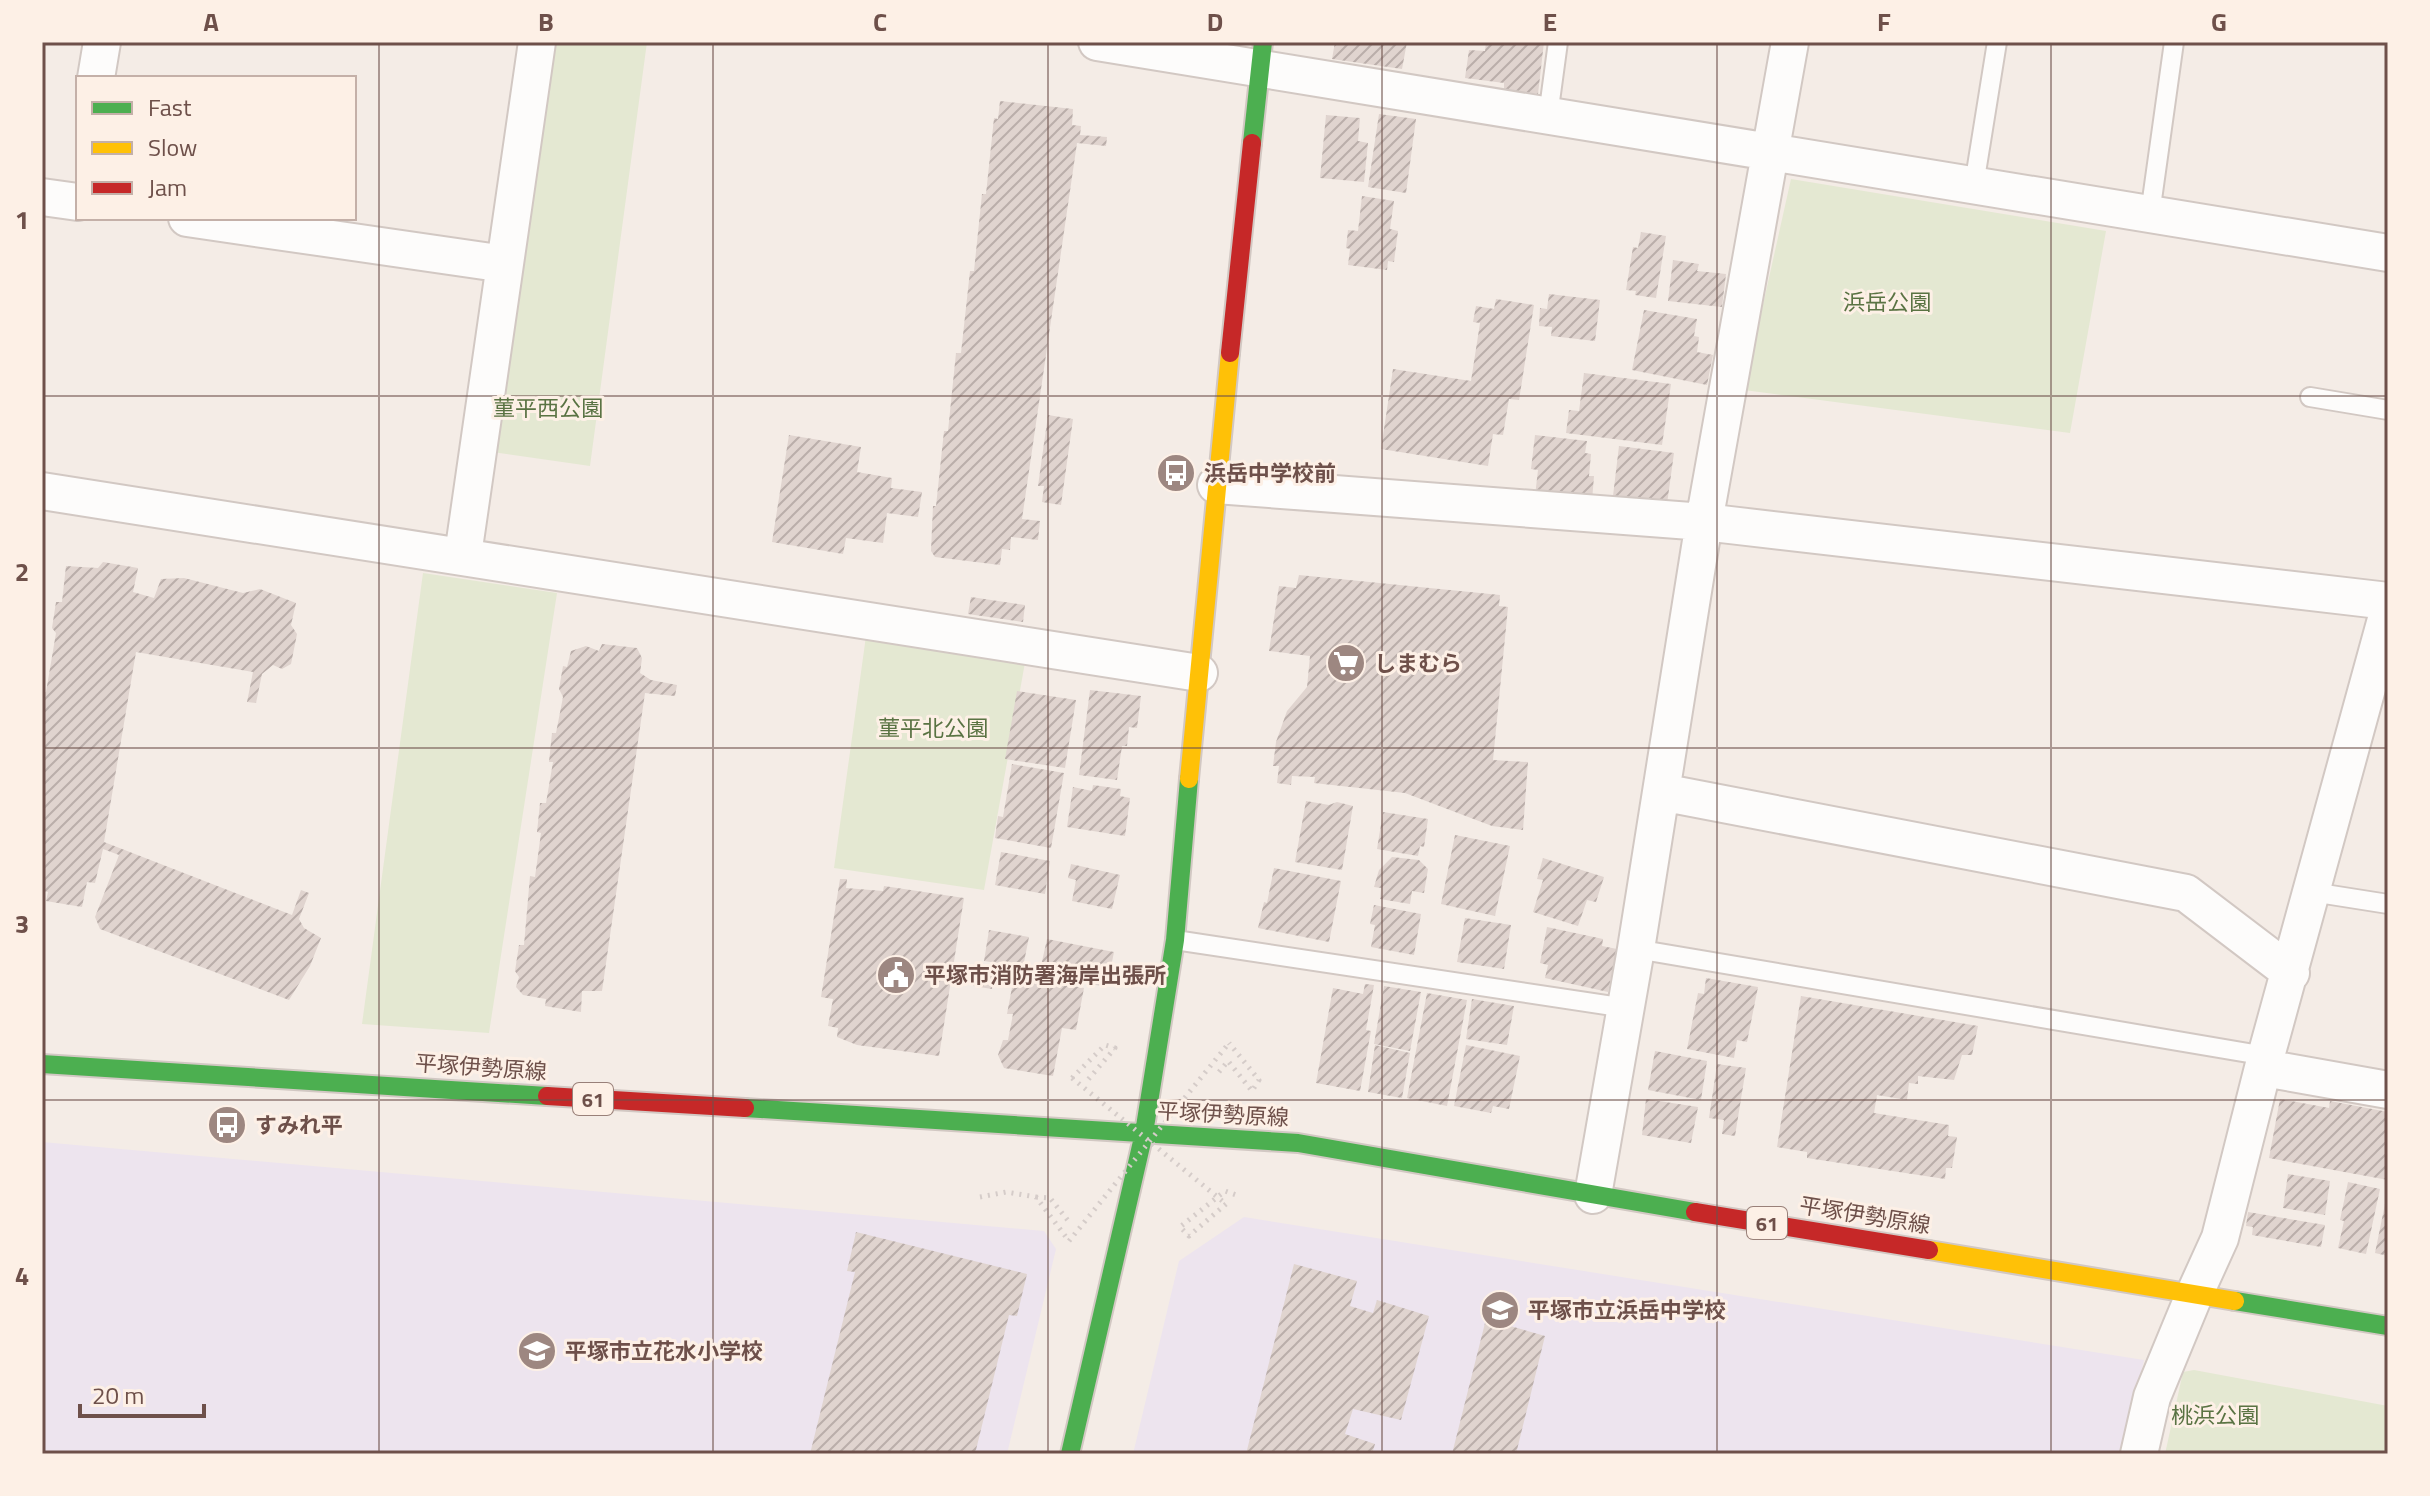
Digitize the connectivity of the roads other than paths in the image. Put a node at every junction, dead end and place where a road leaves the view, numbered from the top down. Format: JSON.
{"nodes":[{"id":1,"x":102,"y":42,"type":"edge"},
{"id":2,"x":537,"y":42,"type":"edge"},
{"id":3,"x":1097,"y":42,"type":"edge"},
{"id":4,"x":1558,"y":42,"type":"edge"},
{"id":5,"x":1790,"y":42,"type":"edge"},
{"id":6,"x":1997,"y":42,"type":"edge"},
{"id":7,"x":2174,"y":42,"type":"edge"},
{"id":8,"x":1262,"y":55,"type":"edge"},
{"id":9,"x":96,"y":76,"type":"edge"},
{"id":10,"x":1548,"y":116,"type":"junction"},
{"id":11,"x":1770,"y":152,"type":"junction"},
{"id":12,"x":1974,"y":185,"type":"junction"},
{"id":13,"x":42,"y":197,"type":"edge"},
{"id":14,"x":76,"y":202,"type":"edge"},
{"id":15,"x":2150,"y":214,"type":"junction"},
{"id":16,"x":201,"y":220,"type":"edge"},
{"id":17,"x":2388,"y":253,"type":"edge"},
{"id":18,"x":505,"y":264,"type":"junction"},
{"id":19,"x":2310,"y":397,"type":"dead end"},
{"id":20,"x":2388,"y":410,"type":"edge"},
{"id":21,"x":1216,"y":485,"type":"junction"},
{"id":22,"x":42,"y":491,"type":"edge"},
{"id":23,"x":1704,"y":522,"type":"junction"},
{"id":24,"x":463,"y":555,"type":"junction"},
{"id":25,"x":2388,"y":601,"type":"edge"},
{"id":26,"x":2388,"y":612,"type":"edge"},
{"id":27,"x":1199,"y":673,"type":"junction"},
{"id":28,"x":2377,"y":699,"type":"edge"},
{"id":29,"x":1661,"y":792,"type":"junction"},
{"id":30,"x":2312,"y":892,"type":"junction"},
{"id":31,"x":2388,"y":904,"type":"edge"},
{"id":32,"x":1175,"y":940,"type":"junction"},
{"id":33,"x":1636,"y":949,"type":"junction"},
{"id":34,"x":2291,"y":973,"type":"junction"},
{"id":35,"x":1626,"y":1008,"type":"junction"},
{"id":36,"x":2265,"y":1062,"type":"junction"},
{"id":37,"x":42,"y":1064,"type":"edge"},
{"id":38,"x":2388,"y":1090,"type":"edge"},
{"id":39,"x":1147,"y":1137,"type":"junction"},
{"id":40,"x":1593,"y":1195,"type":"junction"},
{"id":41,"x":2195,"y":1293,"type":"junction"},
{"id":42,"x":2388,"y":1326,"type":"edge"},
{"id":43,"x":1070,"y":1454,"type":"edge"},
{"id":44,"x":2139,"y":1454,"type":"edge"}],
"edges":[{"from":1,"to":9,"type":"street"},
{"from":2,"to":18,"type":"street"},
{"from":3,"to":8,"type":"street"},
{"from":4,"to":10,"type":"lane"},
{"from":5,"to":11,"type":"street"},
{"from":6,"to":12,"type":"lane"},
{"from":7,"to":15,"type":"lane"},
{"from":8,"to":10,"type":"street"},
{"from":8,"to":21,"type":"main road"},
{"from":10,"to":11,"type":"street"},
{"from":11,"to":12,"type":"street"},
{"from":11,"to":23,"type":"street"},
{"from":12,"to":15,"type":"street"},
{"from":13,"to":14,"type":"street"},
{"from":15,"to":17,"type":"street"},
{"from":16,"to":18,"type":"street"},
{"from":18,"to":24,"type":"street"},
{"from":19,"to":20,"type":"lane"},
{"from":21,"to":23,"type":"street"},
{"from":21,"to":27,"type":"main road"},
{"from":22,"to":24,"type":"street"},
{"from":23,"to":25,"type":"street"},
{"from":23,"to":29,"type":"street"},
{"from":24,"to":27,"type":"street"},
{"from":26,"to":28,"type":"street"},
{"from":27,"to":32,"type":"main road"},
{"from":28,"to":30,"type":"street"},
{"from":29,"to":33,"type":"street"},
{"from":29,"to":34,"type":"street"},
{"from":30,"to":31,"type":"lane"},
{"from":30,"to":34,"type":"street"},
{"from":32,"to":35,"type":"lane"},
{"from":32,"to":39,"type":"main road"},
{"from":33,"to":35,"type":"street"},
{"from":33,"to":36,"type":"lane"},
{"from":34,"to":36,"type":"street"},
{"from":35,"to":40,"type":"street"},
{"from":36,"to":38,"type":"street"},
{"from":36,"to":41,"type":"street"},
{"from":37,"to":39,"type":"main road","name":"平塚伊勢原線","number":"61"},
{"from":39,"to":40,"type":"main road","name":"平塚伊勢原線","number":"61"},
{"from":39,"to":43,"type":"main road"},
{"from":40,"to":41,"type":"main road","name":"平塚伊勢原線","number":"61"},
{"from":41,"to":42,"type":"main road","name":"平塚伊勢原線","number":"61"},
{"from":41,"to":44,"type":"street"}]}
